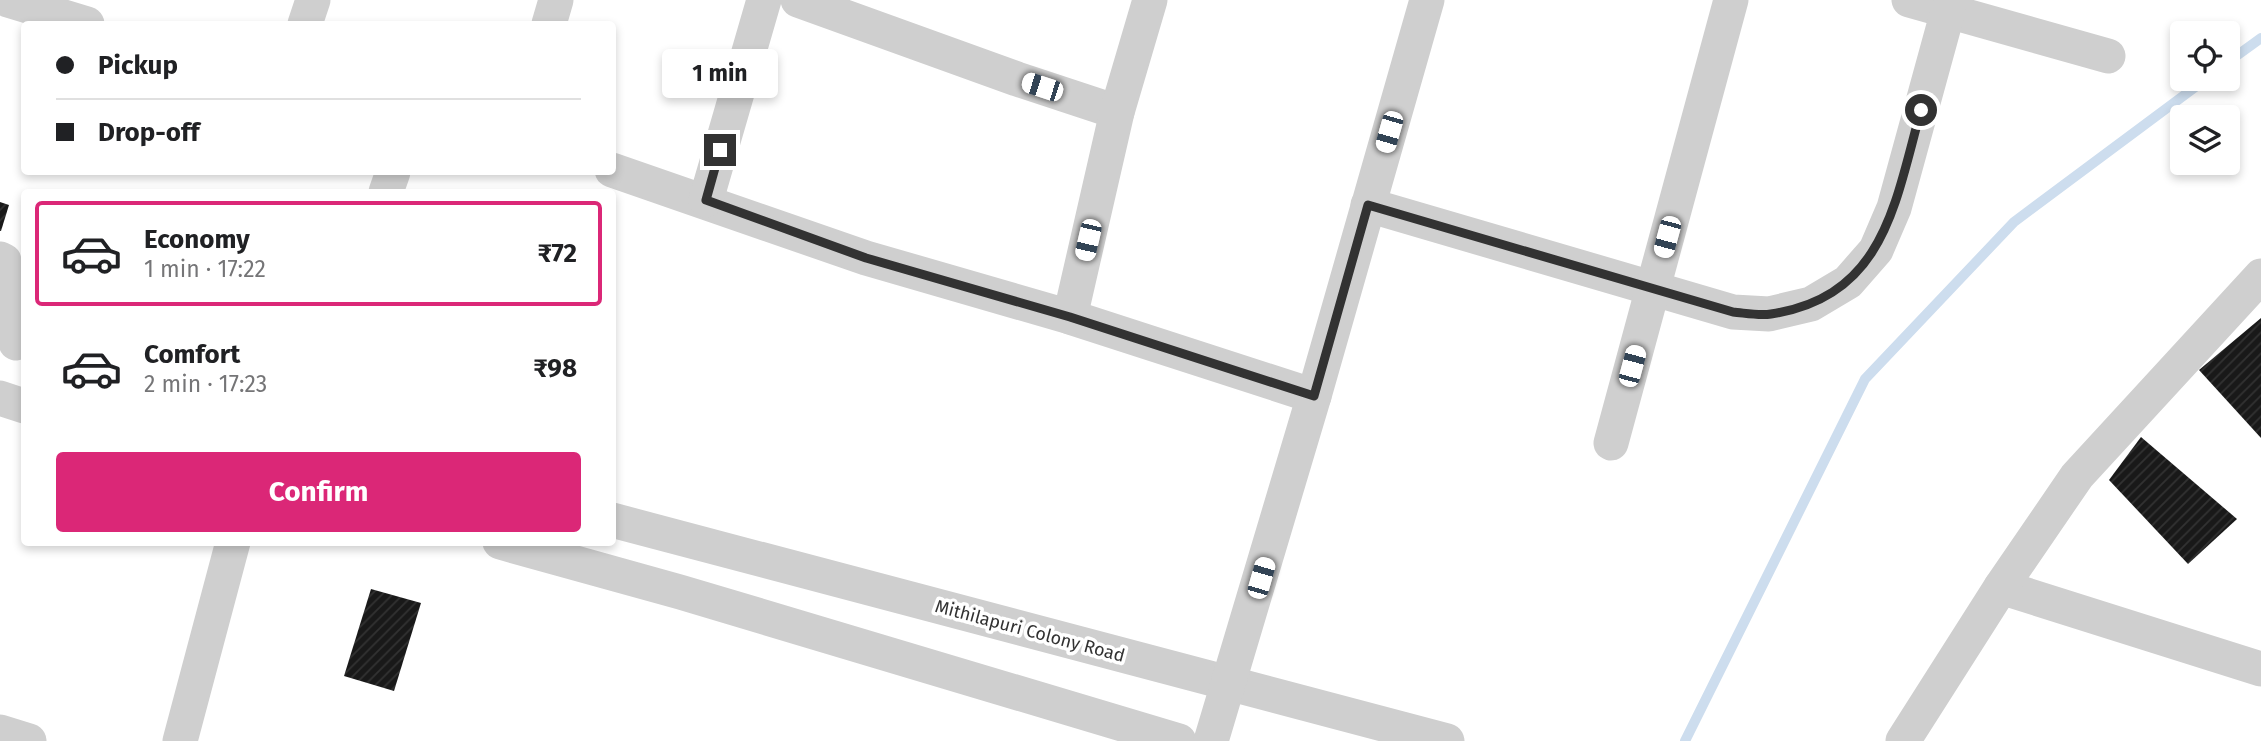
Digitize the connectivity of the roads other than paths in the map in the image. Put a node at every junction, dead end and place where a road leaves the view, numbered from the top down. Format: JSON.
{"nodes":[{"id":1,"x":8,"y":0,"type":"edge"},
{"id":2,"x":313,"y":0,"type":"edge"},
{"id":3,"x":556,"y":0,"type":"edge"},
{"id":4,"x":764,"y":0,"type":"edge"},
{"id":5,"x":798,"y":0,"type":"edge"},
{"id":6,"x":1150,"y":0,"type":"edge"},
{"id":7,"x":1427,"y":0,"type":"edge"},
{"id":8,"x":1731,"y":0,"type":"edge"},
{"id":9,"x":1909,"y":0,"type":"edge"},
{"id":10,"x":1948,"y":11,"type":"junction"},
{"id":11,"x":77,"y":21,"type":"edge"},
{"id":12,"x":306,"y":21,"type":"edge"},
{"id":13,"x":550,"y":21,"type":"edge"},
{"id":14,"x":2108,"y":56,"type":"dead end"},
{"id":15,"x":1117,"y":112,"type":"junction"},
{"id":16,"x":616,"y":171,"type":"edge"},
{"id":17,"x":706,"y":200,"type":"junction"},
{"id":18,"x":1368,"y":205,"type":"junction"},
{"id":19,"x":0,"y":259,"type":"edge"},
{"id":20,"x":2261,"y":276,"type":"edge"},
{"id":21,"x":1653,"y":289,"type":"junction"},
{"id":22,"x":1070,"y":317,"type":"junction"},
{"id":23,"x":14,"y":342,"type":"edge"},
{"id":24,"x":1314,"y":396,"type":"junction"},
{"id":25,"x":0,"y":398,"type":"edge"},
{"id":26,"x":21,"y":405,"type":"edge"},
{"id":27,"x":1611,"y":443,"type":"dead end"},
{"id":28,"x":616,"y":521,"type":"edge"},
{"id":29,"x":232,"y":546,"type":"edge"},
{"id":30,"x":514,"y":546,"type":"edge"},
{"id":31,"x":2001,"y":586,"type":"junction"},
{"id":32,"x":2261,"y":669,"type":"edge"},
{"id":33,"x":1230,"y":683,"type":"junction"},
{"id":34,"x":0,"y":732,"type":"edge"},
{"id":35,"x":29,"y":741,"type":"edge"},
{"id":36,"x":180,"y":741,"type":"edge"},
{"id":37,"x":1179,"y":741,"type":"edge"},
{"id":38,"x":1211,"y":741,"type":"edge"},
{"id":39,"x":1447,"y":741,"type":"edge"},
{"id":40,"x":1903,"y":741,"type":"edge"}],
"edges":[{"from":1,"to":11,"type":"street"},
{"from":2,"to":12,"type":"street"},
{"from":3,"to":13,"type":"street"},
{"from":4,"to":17,"type":"street"},
{"from":5,"to":15,"type":"street"},
{"from":6,"to":15,"type":"street"},
{"from":7,"to":18,"type":"street"},
{"from":8,"to":21,"type":"street"},
{"from":9,"to":10,"type":"street"},
{"from":10,"to":14,"type":"street"},
{"from":10,"to":21,"type":"street"},
{"from":15,"to":22,"type":"street"},
{"from":16,"to":17,"type":"street"},
{"from":17,"to":22,"type":"street"},
{"from":18,"to":21,"type":"street"},
{"from":18,"to":24,"type":"street"},
{"from":19,"to":23,"type":"street"},
{"from":20,"to":31,"type":"street"},
{"from":21,"to":27,"type":"street"},
{"from":22,"to":24,"type":"street"},
{"from":24,"to":33,"type":"street"},
{"from":25,"to":26,"type":"street"},
{"from":28,"to":33,"type":"street","name":"Mithilapuri Colony Road"},
{"from":29,"to":36,"type":"street"},
{"from":30,"to":37,"type":"street"},
{"from":31,"to":32,"type":"street"},
{"from":31,"to":40,"type":"street"},
{"from":33,"to":38,"type":"street"},
{"from":33,"to":39,"type":"street","name":"Mithilapuri Colony Road"},
{"from":34,"to":35,"type":"street"}]}
